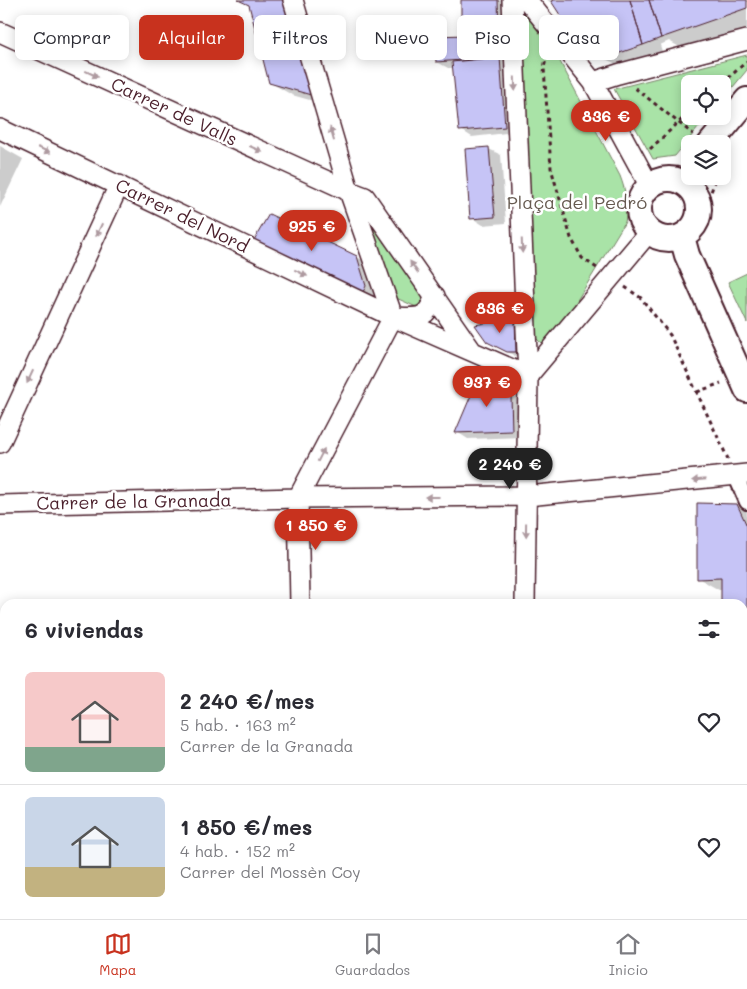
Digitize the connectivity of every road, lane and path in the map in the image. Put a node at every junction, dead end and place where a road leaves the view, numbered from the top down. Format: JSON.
{"nodes":[{"id":1,"x":294,"y":0,"type":"edge"},
{"id":2,"x":512,"y":0,"type":"edge"},
{"id":3,"x":527,"y":0,"type":"edge"},
{"id":4,"x":0,"y":32,"type":"edge"},
{"id":5,"x":747,"y":40,"type":"edge"},
{"id":6,"x":747,"y":62,"type":"edge"},
{"id":7,"x":618,"y":74,"type":"junction"},
{"id":8,"x":731,"y":76,"type":"edge"},
{"id":9,"x":594,"y":82,"type":"junction"},
{"id":10,"x":747,"y":100,"type":"edge"},
{"id":11,"x":681,"y":120,"type":"edge"},
{"id":12,"x":678,"y":123,"type":"junction"},
{"id":13,"x":0,"y":129,"type":"edge"},
{"id":14,"x":695,"y":135,"type":"edge"},
{"id":15,"x":710,"y":135,"type":"edge"},
{"id":16,"x":634,"y":158,"type":"junction"},
{"id":17,"x":681,"y":175,"type":"edge"},
{"id":18,"x":119,"y":185,"type":"junction"},
{"id":19,"x":649,"y":185,"type":"junction"},
{"id":20,"x":688,"y":185,"type":"edge"},
{"id":21,"x":714,"y":185,"type":"edge"},
{"id":22,"x":349,"y":191,"type":"junction"},
{"id":23,"x":649,"y":232,"type":"junction"},
{"id":24,"x":684,"y":246,"type":"junction"},
{"id":25,"x":435,"y":296,"type":"junction"},
{"id":26,"x":393,"y":317,"type":"junction"},
{"id":27,"x":472,"y":351,"type":"junction"},
{"id":28,"x":528,"y":376,"type":"junction"},
{"id":29,"x":747,"y":390,"type":"edge"},
{"id":30,"x":0,"y":443,"type":"edge"},
{"id":31,"x":742,"y":476,"type":"edge"},
{"id":32,"x":527,"y":496,"type":"junction"},
{"id":33,"x":298,"y":498,"type":"junction"},
{"id":34,"x":747,"y":502,"type":"edge"},
{"id":35,"x":0,"y":506,"type":"edge"},
{"id":36,"x":300,"y":599,"type":"edge"},
{"id":37,"x":525,"y":599,"type":"edge"}],
"edges":[{"from":22,"to":1,"type":"street","one_way":true},
{"from":2,"to":28,"type":"street","one_way":true},
{"from":3,"to":9,"type":"street"},
{"from":4,"to":22,"type":"street","name":"Carrer de Valls","one_way":true},
{"from":5,"to":7,"type":"street"},
{"from":6,"to":8,"type":"path"},
{"from":7,"to":9,"type":"street"},
{"from":7,"to":12,"type":"path"},
{"from":9,"to":16,"type":"street"},
{"from":10,"to":15,"type":"street"},
{"from":11,"to":12,"type":"path"},
{"from":12,"to":14,"type":"path"},
{"from":12,"to":16,"type":"path"},
{"from":13,"to":18,"type":"street","name":"Carrer del Nord","one_way":true},
{"from":16,"to":19,"type":"street"},
{"from":17,"to":19,"type":"street"},
{"from":18,"to":26,"type":"street","name":"Carrer del Nord","one_way":true},
{"from":18,"to":30,"type":"street","one_way":true},
{"from":19,"to":23,"type":"street"},
{"from":20,"to":24,"type":"street"},
{"from":21,"to":24,"type":"path"},
{"from":25,"to":22,"type":"street","name":"Carrer de Valls","one_way":true},
{"from":22,"to":26,"type":"street"},
{"from":23,"to":24,"type":"street"},
{"from":23,"to":28,"type":"street"},
{"from":24,"to":29,"type":"street"},
{"from":25,"to":26,"type":"street"},
{"from":25,"to":27,"type":"street","name":"Carrer de Valls"},
{"from":26,"to":27,"type":"street","name":"Carrer del Nord"},
{"from":33,"to":26,"type":"street","one_way":true},
{"from":27,"to":28,"type":"street","name":"Carrer del Nord"},
{"from":28,"to":32,"type":"street"},
{"from":31,"to":32,"type":"street","name":"Carrer de la Granada","one_way":true},
{"from":31,"to":34,"type":"street"},
{"from":32,"to":33,"type":"street","name":"Carrer de la Granada","one_way":true},
{"from":32,"to":37,"type":"street","one_way":true},
{"from":33,"to":35,"type":"street","name":"Carrer de la Granada"},
{"from":33,"to":36,"type":"street"}]}
